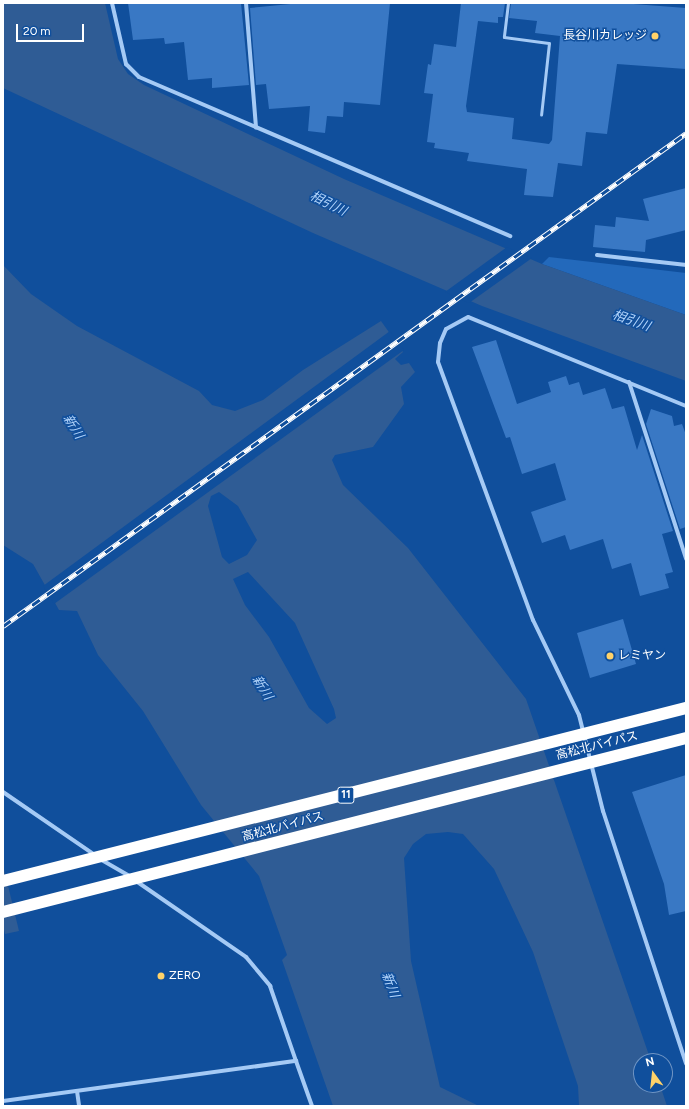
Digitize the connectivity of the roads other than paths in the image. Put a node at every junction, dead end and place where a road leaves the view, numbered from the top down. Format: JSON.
{"nodes":[{"id":1,"x":112,"y":3,"type":"edge"},
{"id":2,"x":246,"y":3,"type":"edge"},
{"id":3,"x":508,"y":3,"type":"edge"},
{"id":4,"x":541,"y":115,"type":"dead end"},
{"id":5,"x":256,"y":128,"type":"junction"},
{"id":6,"x":510,"y":236,"type":"dead end"},
{"id":7,"x":597,"y":255,"type":"dead end"},
{"id":8,"x":686,"y":265,"type":"edge"},
{"id":9,"x":629,"y":382,"type":"junction"},
{"id":10,"x":686,"y":406,"type":"edge"},
{"id":11,"x":686,"y":559,"type":"edge"},
{"id":12,"x":686,"y":708,"type":"edge"},
{"id":13,"x":580,"y":735,"type":"junction"},
{"id":14,"x":686,"y":738,"type":"edge"},
{"id":15,"x":587,"y":763,"type":"junction"},
{"id":16,"x":3,"y":792,"type":"edge"},
{"id":17,"x":98,"y":858,"type":"junction"},
{"id":18,"x":134,"y":879,"type":"junction"},
{"id":19,"x":3,"y":882,"type":"edge"},
{"id":20,"x":3,"y":912,"type":"edge"},
{"id":21,"x":296,"y":1061,"type":"junction"},
{"id":22,"x":686,"y":1064,"type":"edge"},
{"id":23,"x":77,"y":1091,"type":"junction"},
{"id":24,"x":3,"y":1101,"type":"edge"},
{"id":25,"x":79,"y":1106,"type":"edge"},
{"id":26,"x":312,"y":1106,"type":"edge"}],
"edges":[{"from":1,"to":5,"type":"street"},
{"from":2,"to":5,"type":"street"},
{"from":3,"to":4,"type":"lane"},
{"from":5,"to":6,"type":"street"},
{"from":7,"to":8,"type":"street"},
{"from":9,"to":10,"type":"street"},
{"from":9,"to":11,"type":"street"},
{"from":9,"to":13,"type":"street"},
{"from":12,"to":13,"type":"highway","name":"高松北バイパス","number":"11"},
{"from":13,"to":15,"type":"street"},
{"from":13,"to":17,"type":"highway","name":"高松北バイパス","number":"11"},
{"from":14,"to":15,"type":"highway","name":"高松北バイパス","number":"11"},
{"from":15,"to":18,"type":"highway","name":"高松北バイパス","number":"11"},
{"from":15,"to":22,"type":"street"},
{"from":16,"to":17,"type":"street"},
{"from":17,"to":18,"type":"street"},
{"from":17,"to":19,"type":"highway","name":"高松北バイパス","number":"11"},
{"from":18,"to":20,"type":"highway","name":"高松北バイパス","number":"11"},
{"from":18,"to":21,"type":"street"},
{"from":21,"to":23,"type":"street"},
{"from":21,"to":26,"type":"street"},
{"from":23,"to":24,"type":"street"},
{"from":23,"to":25,"type":"street"}]}
